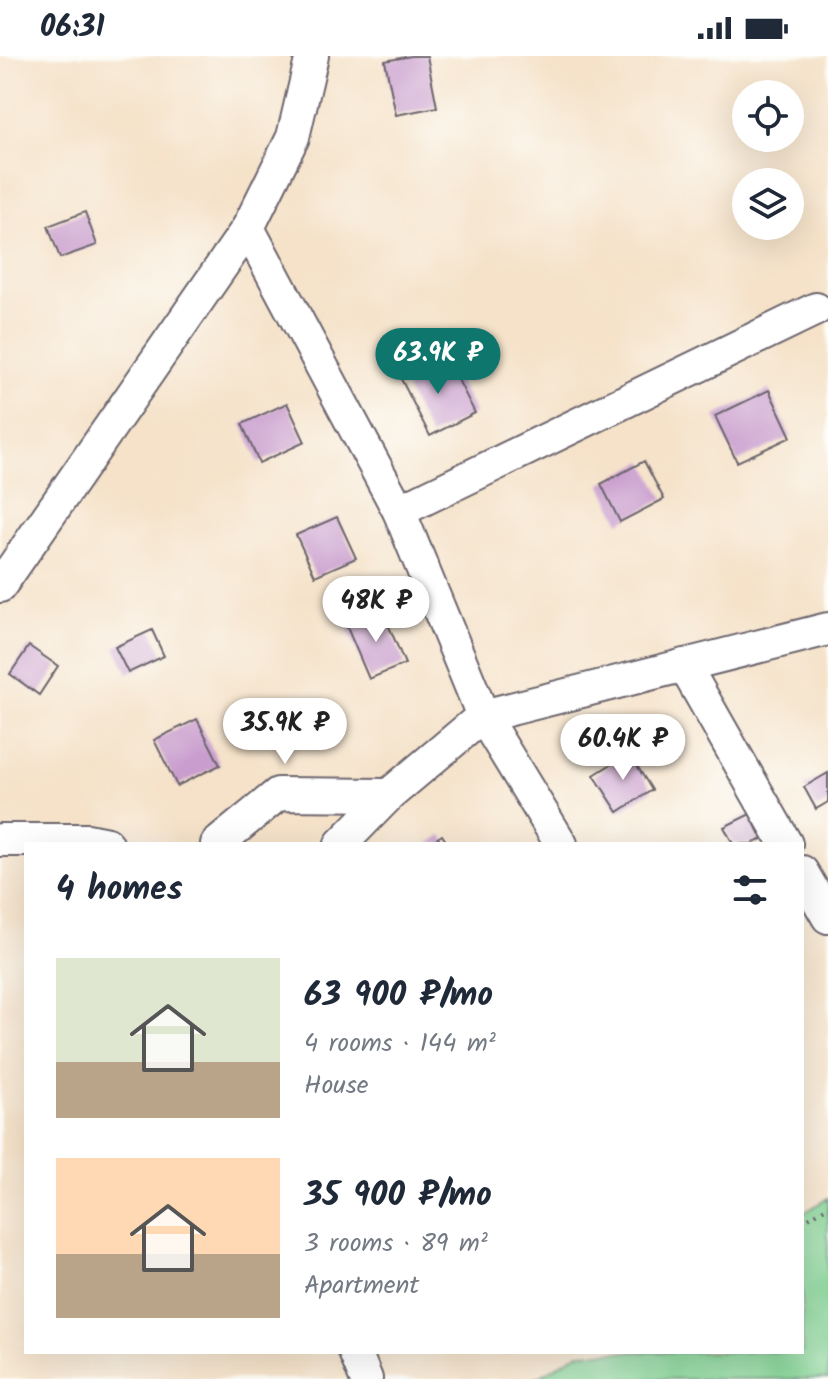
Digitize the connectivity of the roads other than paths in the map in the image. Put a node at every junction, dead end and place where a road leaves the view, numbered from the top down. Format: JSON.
{"nodes":[{"id":1,"x":312,"y":56,"type":"edge"},
{"id":2,"x":248,"y":228,"type":"junction"},
{"id":3,"x":816,"y":309,"type":"dead end"},
{"id":4,"x":399,"y":511,"type":"junction"},
{"id":5,"x":0,"y":586,"type":"edge"},
{"id":6,"x":828,"y":629,"type":"edge"},
{"id":7,"x":684,"y":665,"type":"junction"},
{"id":8,"x":483,"y":716,"type":"junction"},
{"id":9,"x":389,"y":795,"type":"junction"},
{"id":10,"x":0,"y":840,"type":"edge"},
{"id":11,"x":97,"y":842,"type":"edge"},
{"id":12,"x":219,"y":842,"type":"edge"},
{"id":13,"x":343,"y":842,"type":"edge"},
{"id":14,"x":560,"y":842,"type":"edge"},
{"id":15,"x":785,"y":842,"type":"edge"},
{"id":16,"x":804,"y":875,"type":"edge"},
{"id":17,"x":828,"y":917,"type":"edge"},
{"id":18,"x":356,"y":1354,"type":"edge"},
{"id":19,"x":366,"y":1379,"type":"edge"}],
"edges":[{"from":1,"to":2,"type":"street"},
{"from":2,"to":4,"type":"street"},
{"from":2,"to":5,"type":"street"},
{"from":3,"to":4,"type":"street"},
{"from":4,"to":8,"type":"street"},
{"from":6,"to":7,"type":"street"},
{"from":7,"to":8,"type":"street"},
{"from":7,"to":15,"type":"street"},
{"from":8,"to":9,"type":"street"},
{"from":8,"to":14,"type":"street"},
{"from":9,"to":12,"type":"street"},
{"from":9,"to":13,"type":"street"},
{"from":10,"to":11,"type":"street"},
{"from":16,"to":17,"type":"street"},
{"from":18,"to":19,"type":"street"}]}
